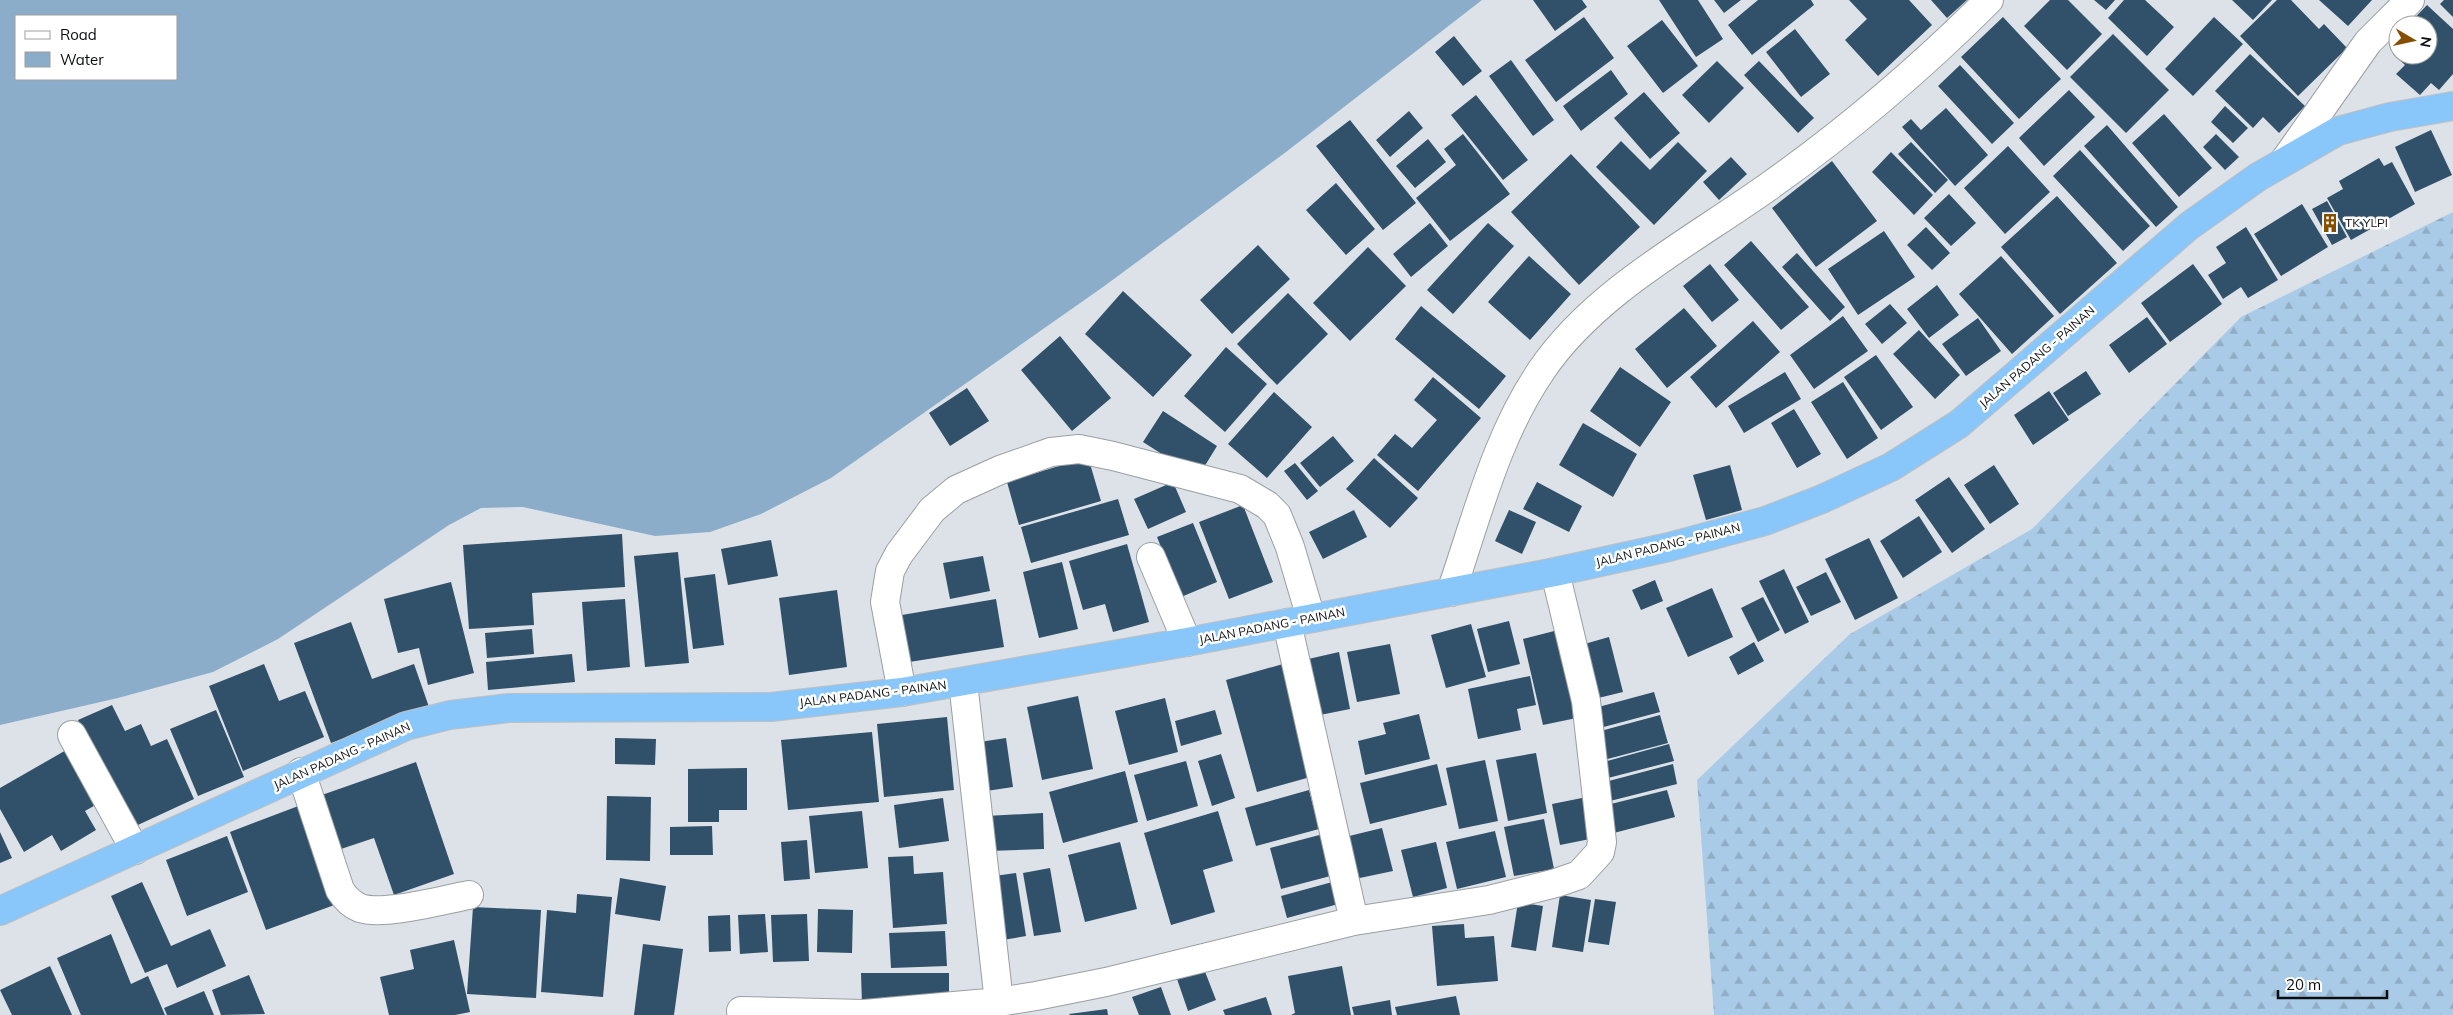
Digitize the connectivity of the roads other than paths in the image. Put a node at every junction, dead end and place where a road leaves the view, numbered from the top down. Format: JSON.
{"nodes":[{"id":1,"x":1989,"y":0,"type":"edge"},
{"id":2,"x":2410,"y":0,"type":"edge"},
{"id":3,"x":2453,"y":106,"type":"edge"},
{"id":4,"x":2285,"y":160,"type":"junction"},
{"id":5,"x":1151,"y":556,"type":"dead end"},
{"id":6,"x":1555,"y":572,"type":"junction"},
{"id":7,"x":1451,"y":592,"type":"junction"},
{"id":8,"x":1299,"y":621,"type":"junction"},
{"id":9,"x":1187,"y":642,"type":"junction"},
{"id":10,"x":963,"y":682,"type":"junction"},
{"id":11,"x":902,"y":692,"type":"junction"},
{"id":12,"x":72,"y":735,"type":"dead end"},
{"id":13,"x":301,"y":772,"type":"junction"},
{"id":14,"x":135,"y":850,"type":"junction"},
{"id":15,"x":468,"y":895,"type":"dead end"},
{"id":16,"x":0,"y":911,"type":"edge"},
{"id":17,"x":1354,"y":921,"type":"junction"},
{"id":18,"x":999,"y":1002,"type":"junction"},
{"id":19,"x":741,"y":1011,"type":"dead end"}],
"edges":[{"from":1,"to":7,"type":"street"},
{"from":2,"to":4,"type":"street"},
{"from":3,"to":4,"type":"highway","name":"JALAN PADANG - PAINAN"},
{"from":4,"to":6,"type":"highway","name":"JALAN PADANG - PAINAN"},
{"from":5,"to":9,"type":"street"},
{"from":6,"to":7,"type":"highway","name":"JALAN PADANG - PAINAN"},
{"from":6,"to":17,"type":"street"},
{"from":7,"to":8,"type":"highway","name":"JALAN PADANG - PAINAN"},
{"from":8,"to":9,"type":"highway","name":"JALAN PADANG - PAINAN"},
{"from":8,"to":11,"type":"street"},
{"from":8,"to":17,"type":"street"},
{"from":9,"to":10,"type":"highway","name":"JALAN PADANG - PAINAN"},
{"from":10,"to":11,"type":"highway","name":"JALAN PADANG - PAINAN"},
{"from":10,"to":18,"type":"street"},
{"from":11,"to":13,"type":"highway","name":"JALAN PADANG - PAINAN"},
{"from":12,"to":14,"type":"street"},
{"from":13,"to":14,"type":"highway","name":"JALAN PADANG - PAINAN"},
{"from":13,"to":15,"type":"street"},
{"from":14,"to":16,"type":"highway","name":"JALAN PADANG - PAINAN"},
{"from":17,"to":18,"type":"street"},
{"from":18,"to":19,"type":"street"}]}
